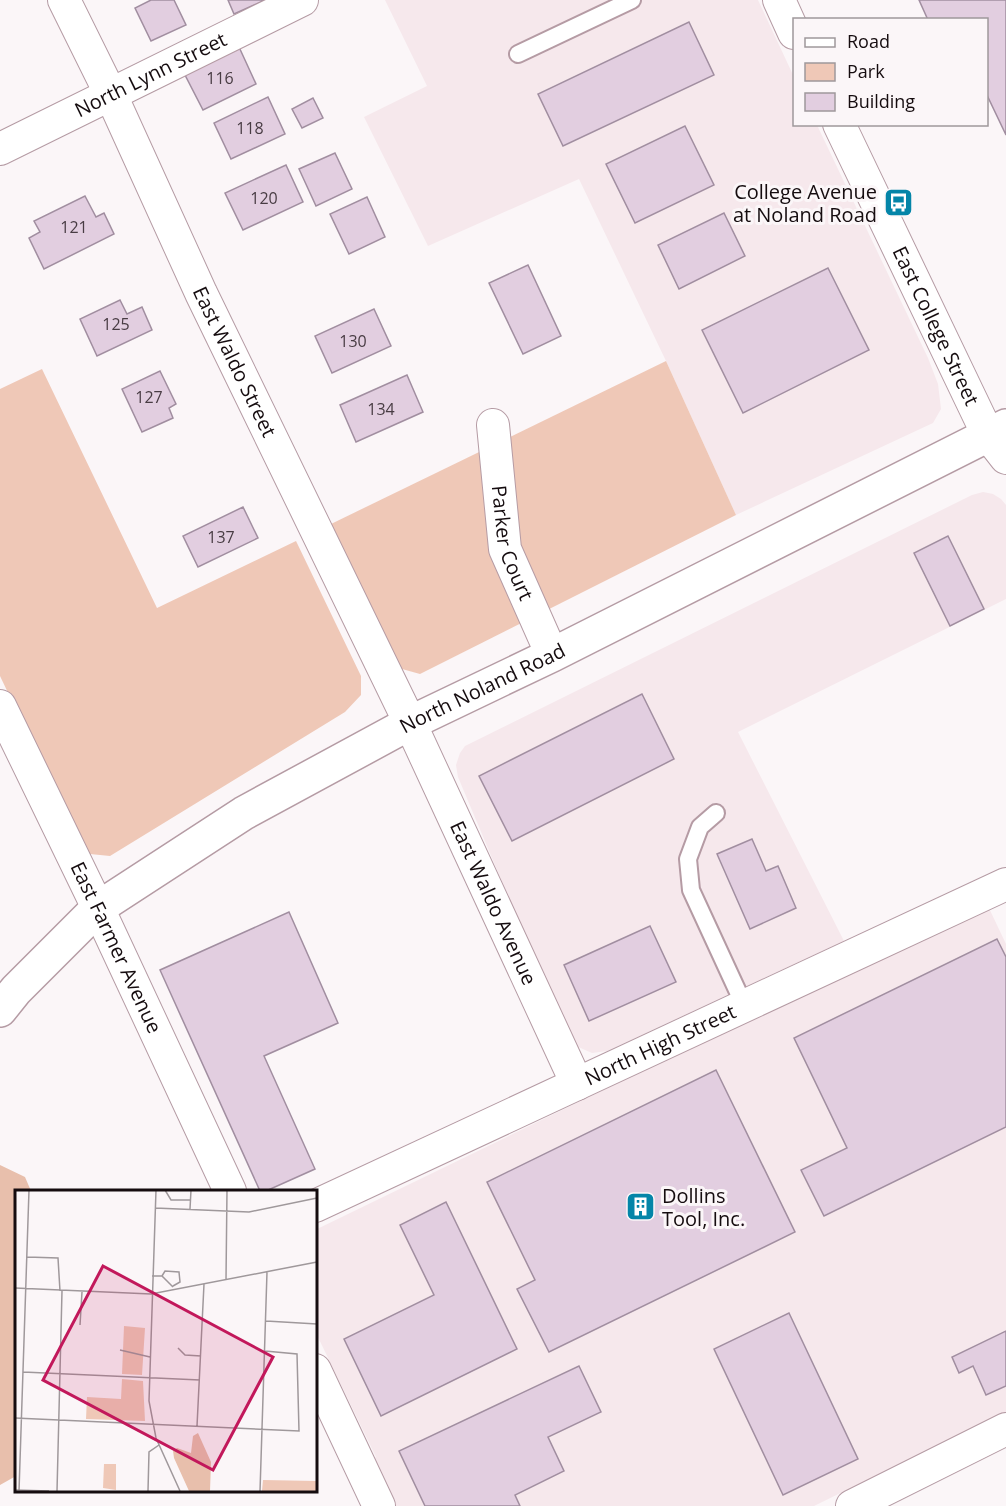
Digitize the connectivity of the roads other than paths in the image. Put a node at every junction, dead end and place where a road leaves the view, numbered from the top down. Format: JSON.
{"nodes":[{"id":1,"x":64,"y":0,"type":"edge"},
{"id":2,"x":302,"y":0,"type":"edge"},
{"id":3,"x":632,"y":0,"type":"edge"},
{"id":4,"x":779,"y":0,"type":"edge"},
{"id":5,"x":793,"y":29,"type":"edge"},
{"id":6,"x":518,"y":54,"type":"dead end"},
{"id":7,"x":111,"y":95,"type":"junction"},
{"id":8,"x":840,"y":126,"type":"edge"},
{"id":9,"x":0,"y":149,"type":"edge"},
{"id":10,"x":493,"y":425,"type":"dead end"},
{"id":11,"x":1000,"y":440,"type":"edge"},
{"id":12,"x":552,"y":655,"type":"junction"},
{"id":13,"x":0,"y":706,"type":"edge"},
{"id":14,"x":410,"y":723,"type":"junction"},
{"id":15,"x":716,"y":813,"type":"dead end"},
{"id":16,"x":1006,"y":884,"type":"edge"},
{"id":17,"x":98,"y":908,"type":"junction"},
{"id":18,"x":744,"y":1005,"type":"junction"},
{"id":19,"x":0,"y":1010,"type":"edge"},
{"id":20,"x":577,"y":1084,"type":"junction"},
{"id":21,"x":230,"y":1190,"type":"edge"},
{"id":22,"x":316,"y":1206,"type":"edge"},
{"id":23,"x":316,"y":1372,"type":"edge"},
{"id":24,"x":1006,"y":1429,"type":"edge"},
{"id":25,"x":379,"y":1506,"type":"edge"},
{"id":26,"x":852,"y":1506,"type":"edge"}],
"edges":[{"from":1,"to":7,"type":"street","name":"East Waldo Street"},
{"from":2,"to":7,"type":"street","name":"North Lynn Street"},
{"from":3,"to":6,"type":"lane"},
{"from":4,"to":5,"type":"street"},
{"from":7,"to":9,"type":"street","name":"North Lynn Street"},
{"from":7,"to":14,"type":"street","name":"East Waldo Street"},
{"from":8,"to":11,"type":"street","name":"East College Street"},
{"from":10,"to":12,"type":"street","name":"Parker Court"},
{"from":11,"to":12,"type":"main road","name":"North Noland Road"},
{"from":12,"to":14,"type":"main road","name":"North Noland Road"},
{"from":13,"to":17,"type":"street","name":"East Farmer Avenue"},
{"from":14,"to":17,"type":"main road","name":"North Noland Road"},
{"from":14,"to":20,"type":"street","name":"East Waldo Avenue"},
{"from":15,"to":18,"type":"lane"},
{"from":16,"to":18,"type":"street","name":"North High Street"},
{"from":17,"to":19,"type":"main road","name":"North Noland Road"},
{"from":17,"to":21,"type":"street","name":"East Farmer Avenue"},
{"from":18,"to":20,"type":"street","name":"North High Street"},
{"from":20,"to":22,"type":"street","name":"North High Street"},
{"from":23,"to":25,"type":"street"},
{"from":24,"to":26,"type":"street"}]}
